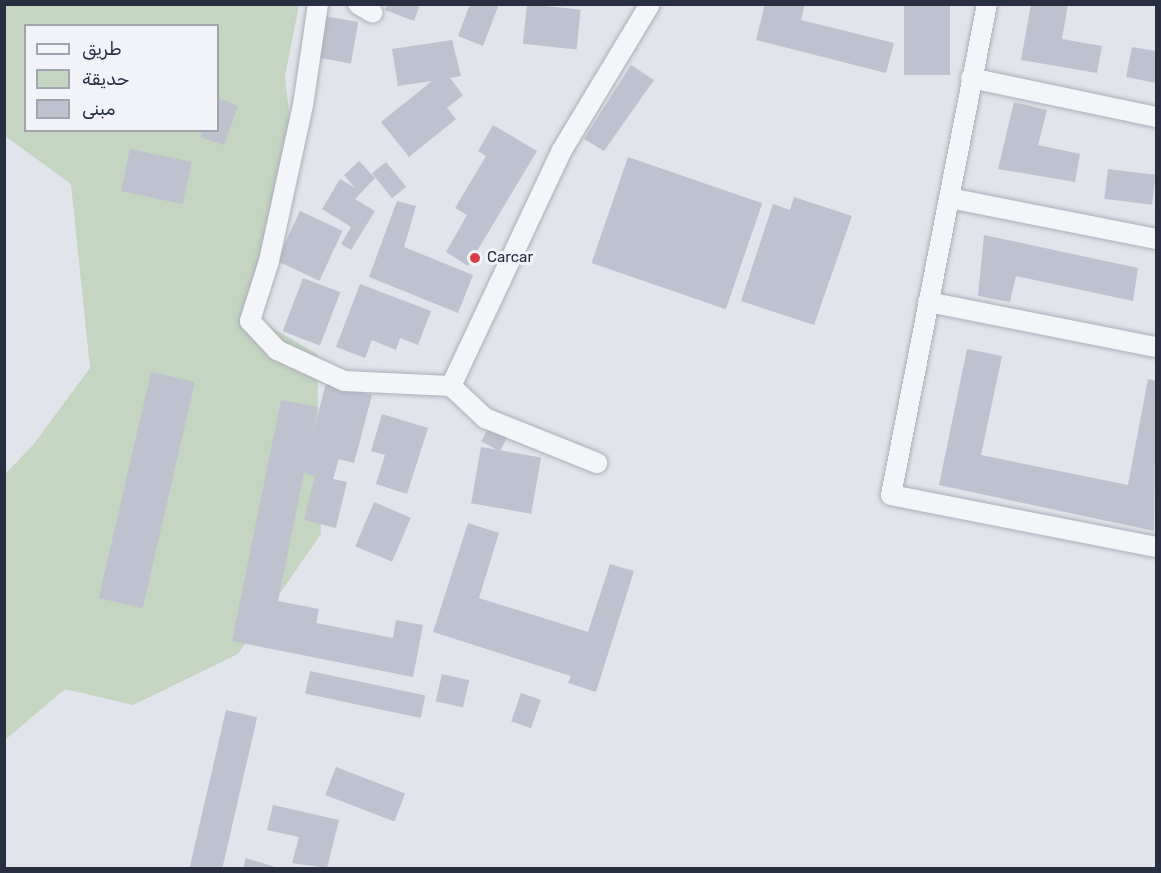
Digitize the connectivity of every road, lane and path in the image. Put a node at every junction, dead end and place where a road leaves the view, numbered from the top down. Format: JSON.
{"nodes":[{"id":1,"x":318,"y":4,"type":"edge"},
{"id":2,"x":650,"y":4,"type":"edge"},
{"id":3,"x":987,"y":4,"type":"edge"},
{"id":4,"x":971,"y":78,"type":"junction"},
{"id":5,"x":1156,"y":117,"type":"edge"},
{"id":6,"x":949,"y":198,"type":"junction"},
{"id":7,"x":1156,"y":239,"type":"edge"},
{"id":8,"x":928,"y":302,"type":"junction"},
{"id":9,"x":1156,"y":347,"type":"edge"},
{"id":10,"x":451,"y":386,"type":"junction"},
{"id":11,"x":597,"y":463,"type":"dead end"},
{"id":12,"x":1156,"y":547,"type":"edge"}],
"edges":[{"from":1,"to":10,"type":"street"},
{"from":2,"to":10,"type":"street"},
{"from":3,"to":4,"type":"street"},
{"from":4,"to":5,"type":"street"},
{"from":4,"to":6,"type":"street"},
{"from":6,"to":7,"type":"street"},
{"from":6,"to":8,"type":"street"},
{"from":8,"to":9,"type":"street"},
{"from":8,"to":12,"type":"street"},
{"from":10,"to":11,"type":"street"}]}
